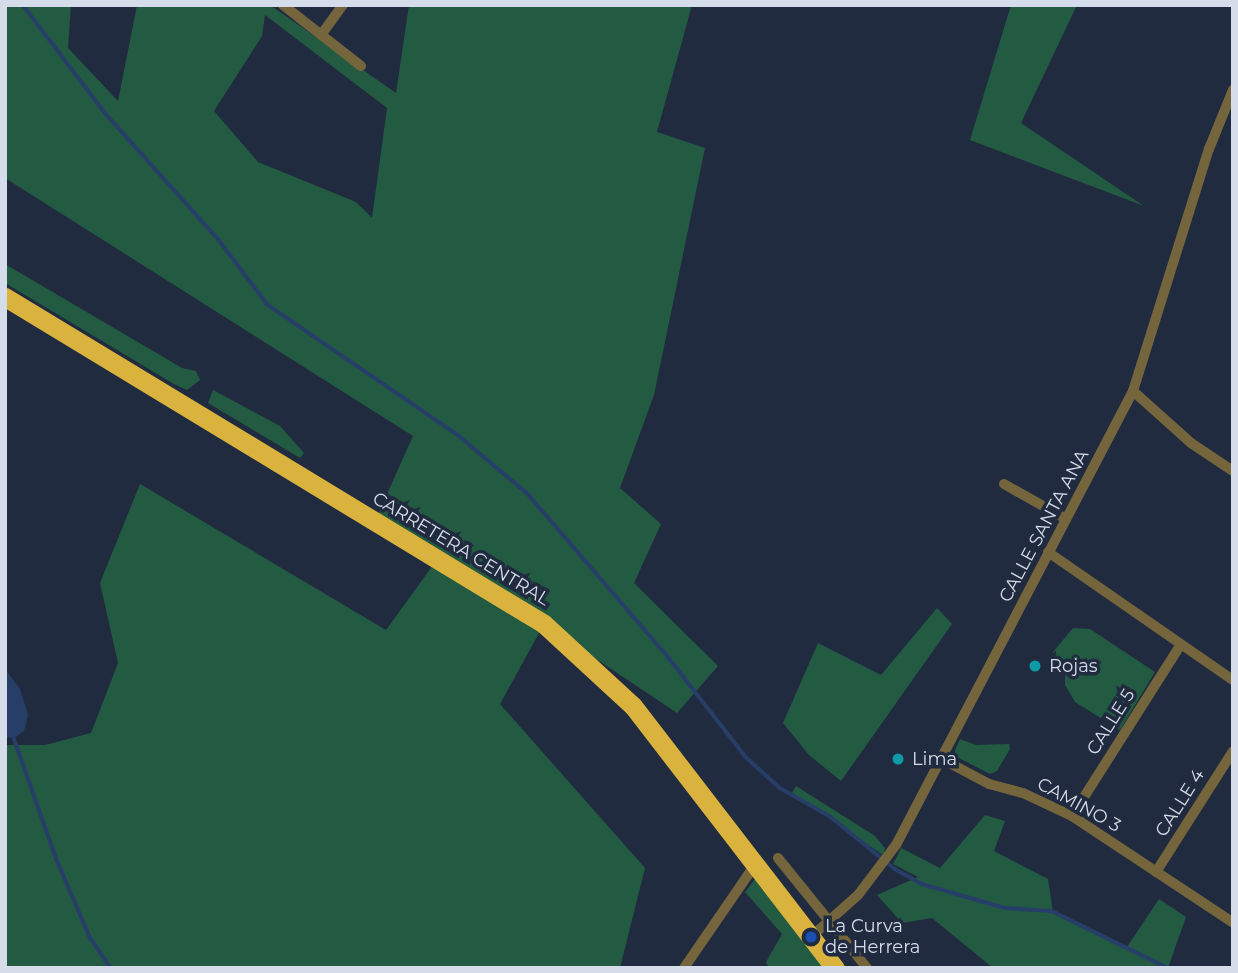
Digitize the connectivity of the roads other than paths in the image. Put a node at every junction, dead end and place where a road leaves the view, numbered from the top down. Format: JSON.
{"nodes":[{"id":1,"x":283,"y":5,"type":"edge"},
{"id":2,"x":343,"y":5,"type":"edge"},
{"id":3,"x":321,"y":35,"type":"junction"},
{"id":4,"x":360,"y":66,"type":"dead end"},
{"id":5,"x":1233,"y":90,"type":"edge"},
{"id":6,"x":5,"y":297,"type":"edge"},
{"id":7,"x":1133,"y":391,"type":"junction"},
{"id":8,"x":1233,"y":471,"type":"edge"},
{"id":9,"x":1004,"y":484,"type":"dead end"},
{"id":10,"x":1066,"y":519,"type":"junction"},
{"id":11,"x":1048,"y":552,"type":"junction"},
{"id":12,"x":1180,"y":646,"type":"junction"},
{"id":13,"x":1233,"y":680,"type":"edge"},
{"id":14,"x":1233,"y":751,"type":"edge"},
{"id":15,"x":942,"y":759,"type":"junction"},
{"id":16,"x":1072,"y":816,"type":"junction"},
{"id":17,"x":778,"y":858,"type":"dead end"},
{"id":18,"x":754,"y":866,"type":"junction"},
{"id":19,"x":1156,"y":872,"type":"junction"},
{"id":20,"x":1232,"y":922,"type":"edge"},
{"id":21,"x":831,"y":923,"type":"junction"},
{"id":22,"x":811,"y":937,"type":"junction"},
{"id":23,"x":684,"y":968,"type":"edge"},
{"id":24,"x":835,"y":968,"type":"edge"},
{"id":25,"x":867,"y":968,"type":"edge"}],
"edges":[{"from":1,"to":3,"type":"street"},
{"from":2,"to":3,"type":"street"},
{"from":3,"to":4,"type":"street"},
{"from":5,"to":7,"type":"street","name":"CALLE SANTA ANA"},
{"from":6,"to":18,"type":"highway","name":"CARRETERA CENTRAL"},
{"from":7,"to":8,"type":"street"},
{"from":7,"to":10,"type":"street","name":"CALLE SANTA ANA"},
{"from":9,"to":10,"type":"street"},
{"from":10,"to":11,"type":"street","name":"CALLE SANTA ANA"},
{"from":11,"to":12,"type":"street"},
{"from":11,"to":15,"type":"street","name":"CALLE SANTA ANA"},
{"from":12,"to":13,"type":"street"},
{"from":12,"to":16,"type":"street","name":"CALLE 5"},
{"from":14,"to":19,"type":"street","name":"CALLE 4"},
{"from":15,"to":16,"type":"street","name":"CAMINO 3"},
{"from":15,"to":21,"type":"street","name":"CALLE SANTA ANA"},
{"from":16,"to":19,"type":"street","name":"CAMINO 3"},
{"from":17,"to":21,"type":"street"},
{"from":18,"to":22,"type":"highway","name":"CARRETERA CENTRAL"},
{"from":18,"to":23,"type":"street"},
{"from":19,"to":20,"type":"street","name":"CAMINO 3"},
{"from":21,"to":22,"type":"street","name":"CALLE SANTA ANA"},
{"from":21,"to":25,"type":"street"},
{"from":22,"to":24,"type":"highway","name":"CARRETERA CENTRAL"}]}
